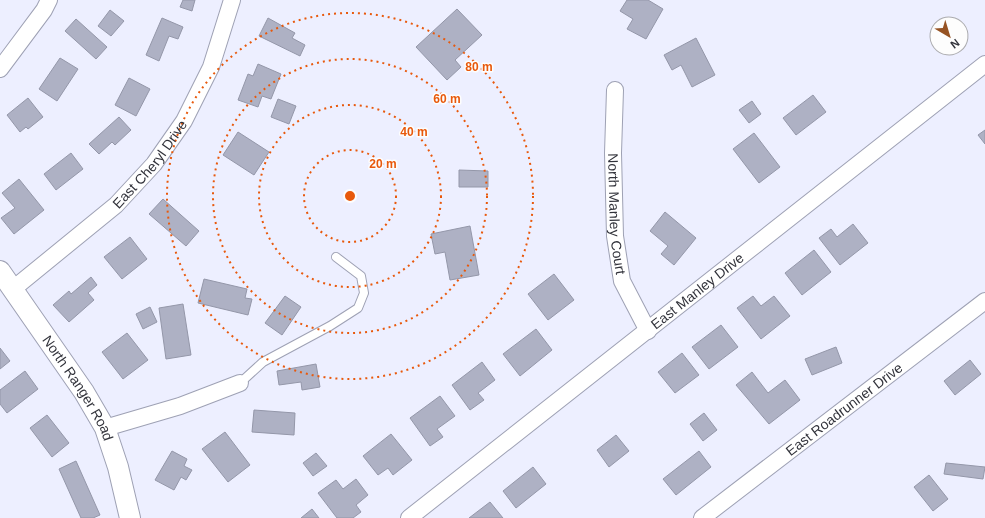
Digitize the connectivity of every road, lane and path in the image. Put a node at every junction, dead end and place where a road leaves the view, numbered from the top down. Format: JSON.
{"nodes":[{"id":1,"x":49,"y":0,"type":"edge"},
{"id":2,"x":232,"y":0,"type":"edge"},
{"id":3,"x":985,"y":64,"type":"edge"},
{"id":4,"x":0,"y":69,"type":"edge"},
{"id":5,"x":615,"y":90,"type":"dead end"},
{"id":6,"x":336,"y":257,"type":"dead end"},
{"id":7,"x":0,"y":271,"type":"edge"},
{"id":8,"x":13,"y":289,"type":"junction"},
{"id":9,"x":985,"y":301,"type":"edge"},
{"id":10,"x":648,"y":331,"type":"junction"},
{"id":11,"x":240,"y":383,"type":"joint"},
{"id":12,"x":105,"y":428,"type":"junction"},
{"id":13,"x":130,"y":518,"type":"edge"},
{"id":14,"x":409,"y":518,"type":"edge"},
{"id":15,"x":702,"y":518,"type":"edge"}],
"edges":[{"from":1,"to":4,"type":"street"},
{"from":2,"to":8,"type":"street","name":"East Cheryl Drive"},
{"from":3,"to":10,"type":"street","name":"East Manley Drive"},
{"from":5,"to":10,"type":"street","name":"North Manley Court"},
{"from":6,"to":11,"type":"lane"},
{"from":7,"to":8,"type":"street","name":"North Ranger Road"},
{"from":8,"to":12,"type":"street","name":"North Ranger Road"},
{"from":9,"to":15,"type":"street","name":"East Roadrunner Drive"},
{"from":10,"to":14,"type":"street","name":"East Manley Drive"},
{"from":11,"to":12,"type":"street"},
{"from":12,"to":13,"type":"street","name":"North Ranger Road"}]}
